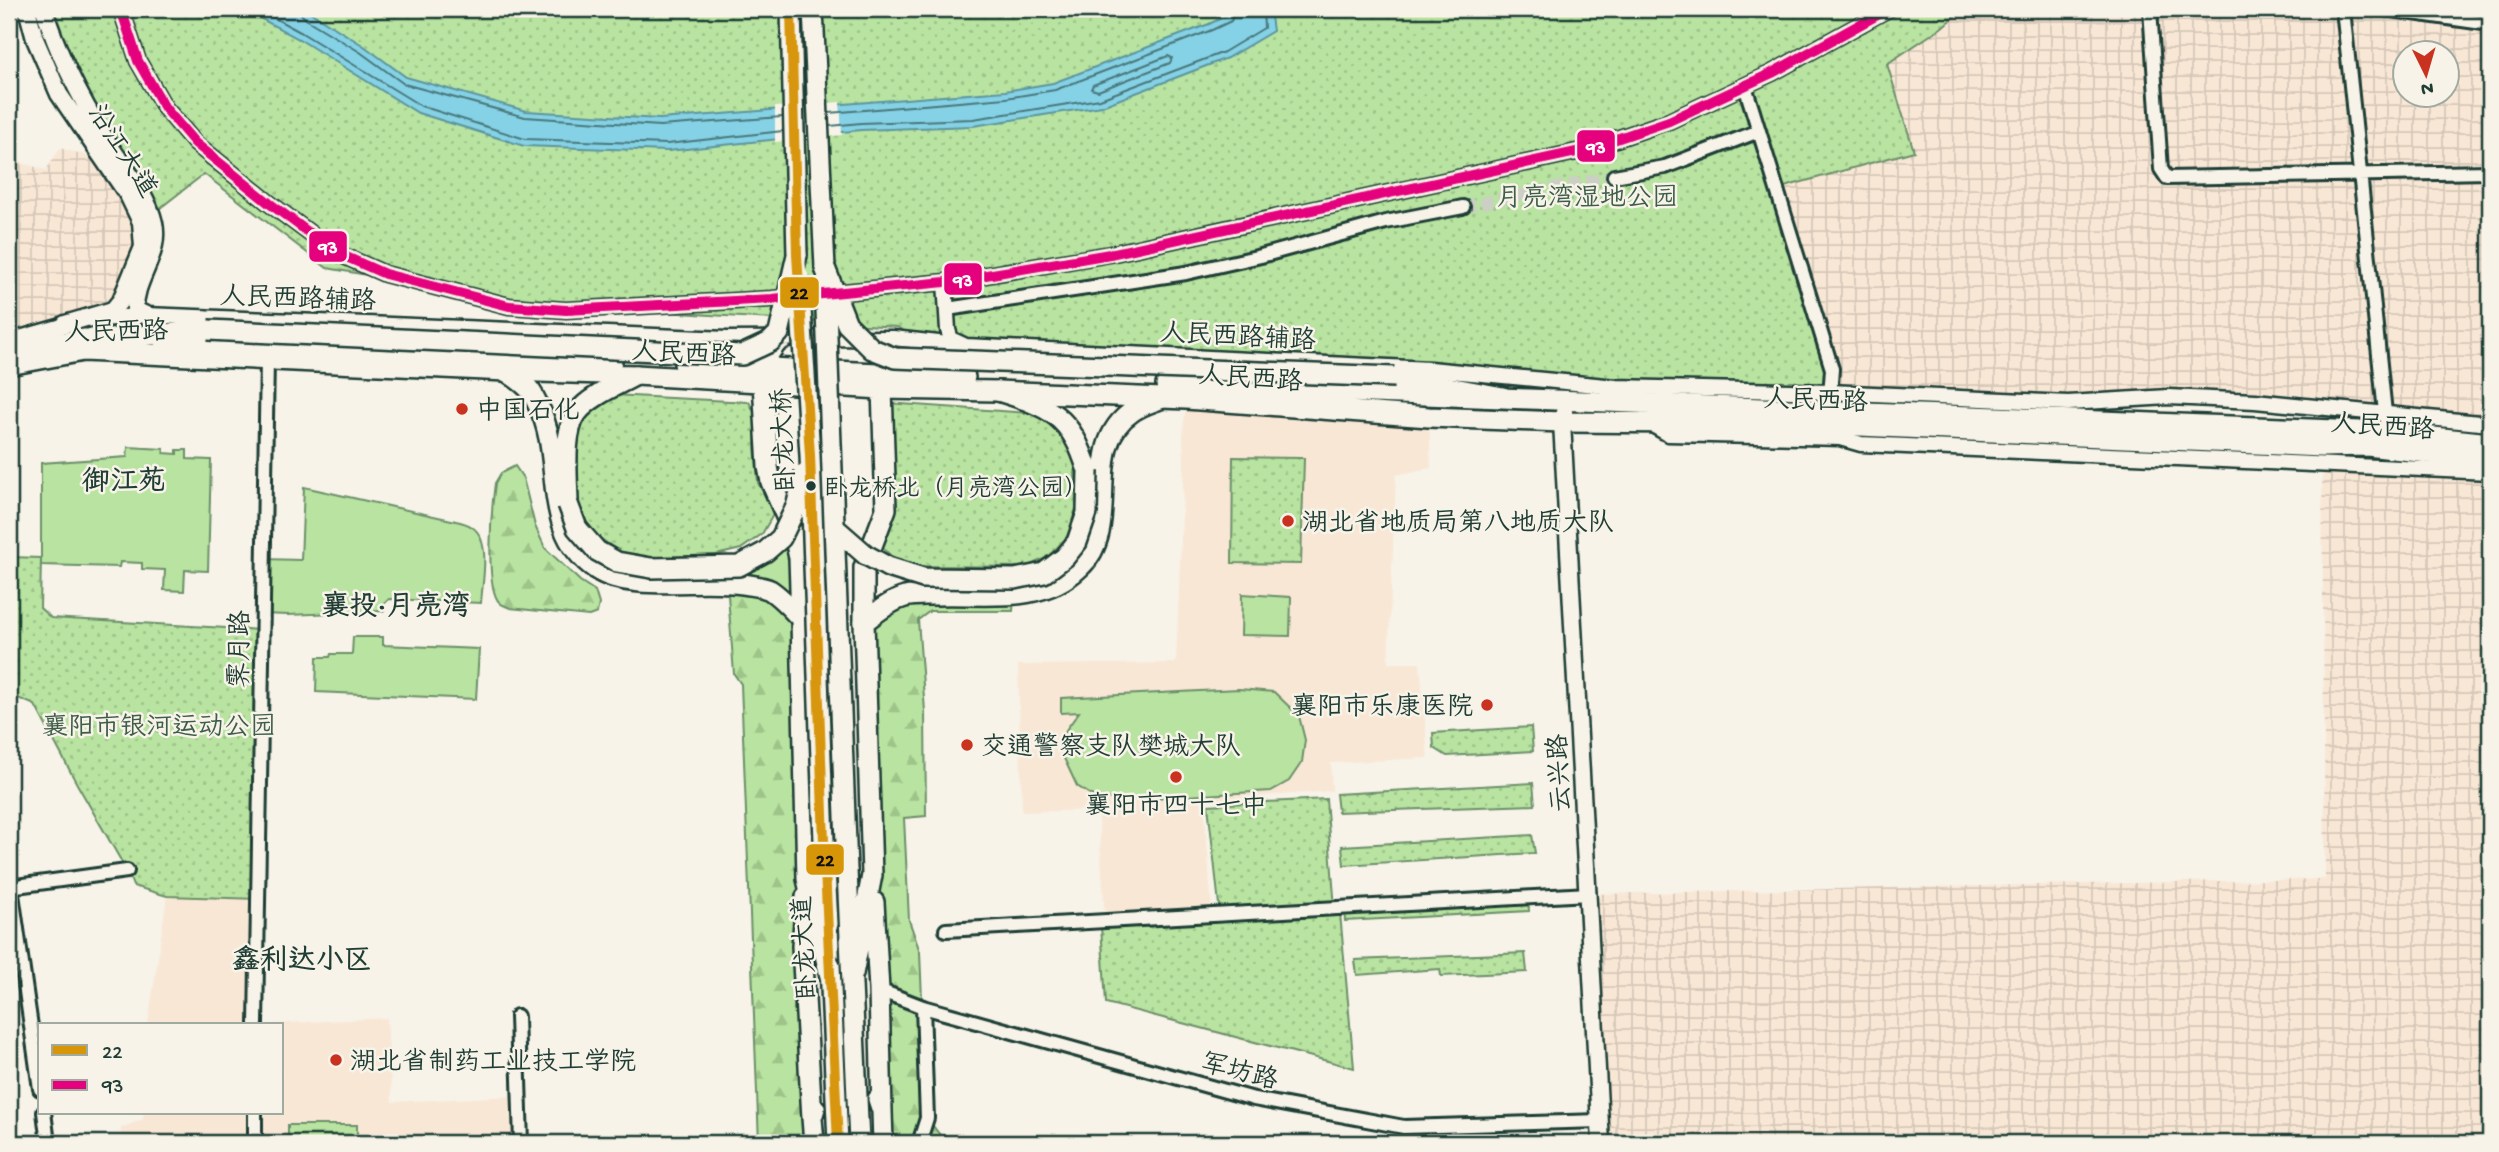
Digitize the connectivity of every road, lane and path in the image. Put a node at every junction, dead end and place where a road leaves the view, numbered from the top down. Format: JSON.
{"nodes":[{"id":1,"x":27,"y":9,"type":"edge"},
{"id":2,"x":44,"y":9,"type":"edge"},
{"id":3,"x":121,"y":9,"type":"edge"},
{"id":4,"x":791,"y":9,"type":"edge"},
{"id":5,"x":813,"y":9,"type":"edge"},
{"id":6,"x":1888,"y":9,"type":"edge"},
{"id":7,"x":2150,"y":9,"type":"edge"},
{"id":8,"x":2343,"y":9,"type":"edge"},
{"id":9,"x":2385,"y":9,"type":"edge"},
{"id":10,"x":2490,"y":24,"type":"edge"},
{"id":11,"x":1745,"y":86,"type":"junction"},
{"id":12,"x":1759,"y":131,"type":"junction"},
{"id":13,"x":2490,"y":172,"type":"edge"},
{"id":14,"x":1614,"y":176,"type":"tunnel mouth"},
{"id":15,"x":2360,"y":176,"type":"junction"},
{"id":16,"x":1463,"y":207,"type":"tunnel mouth"},
{"id":17,"x":797,"y":255,"type":"junction"},
{"id":18,"x":825,"y":268,"type":"junction"},
{"id":19,"x":945,"y":282,"type":"junction"},
{"id":20,"x":947,"y":309,"type":"junction"},
{"id":21,"x":146,"y":316,"type":"junction"},
{"id":22,"x":65,"y":324,"type":"junction"},
{"id":23,"x":948,"y":330,"type":"junction"},
{"id":24,"x":116,"y":338,"type":"junction"},
{"id":25,"x":845,"y":338,"type":"junction"},
{"id":26,"x":788,"y":339,"type":"junction"},
{"id":27,"x":9,"y":341,"type":"edge"},
{"id":28,"x":920,"y":341,"type":"junction"},
{"id":29,"x":966,"y":346,"type":"junction"},
{"id":30,"x":9,"y":351,"type":"edge"},
{"id":31,"x":267,"y":360,"type":"junction"},
{"id":32,"x":9,"y":365,"type":"edge"},
{"id":33,"x":1430,"y":369,"type":"junction"},
{"id":34,"x":506,"y":371,"type":"junction"},
{"id":35,"x":636,"y":374,"type":"junction"},
{"id":36,"x":762,"y":376,"type":"junction"},
{"id":37,"x":887,"y":382,"type":"junction"},
{"id":38,"x":998,"y":391,"type":"junction"},
{"id":39,"x":1503,"y":397,"type":"junction"},
{"id":40,"x":2169,"y":397,"type":"junction"},
{"id":41,"x":1162,"y":398,"type":"junction"},
{"id":42,"x":1565,"y":400,"type":"junction"},
{"id":43,"x":1830,"y":401,"type":"junction"},
{"id":44,"x":2255,"y":401,"type":"junction"},
{"id":45,"x":2304,"y":405,"type":"junction"},
{"id":46,"x":1562,"y":422,"type":"junction"},
{"id":47,"x":1647,"y":422,"type":"junction"},
{"id":48,"x":2386,"y":422,"type":"junction"},
{"id":49,"x":2169,"y":423,"type":"junction"},
{"id":50,"x":2490,"y":424,"type":"edge"},
{"id":51,"x":2271,"y":427,"type":"junction"},
{"id":52,"x":2302,"y":429,"type":"junction"},
{"id":53,"x":2490,"y":443,"type":"edge"},
{"id":54,"x":810,"y":455,"type":"junction"},
{"id":55,"x":2490,"y":460,"type":"edge"},
{"id":56,"x":2490,"y":472,"type":"edge"},
{"id":57,"x":835,"y":528,"type":"junction"},
{"id":58,"x":801,"y":619,"type":"junction"},
{"id":59,"x":864,"y":622,"type":"junction"},
{"id":60,"x":847,"y":870,"type":"joint"},
{"id":61,"x":127,"y":871,"type":"dead end"},
{"id":62,"x":816,"y":874,"type":"junction"},
{"id":63,"x":872,"y":875,"type":"junction"},
{"id":64,"x":10,"y":887,"type":"edge"},
{"id":65,"x":1589,"y":894,"type":"junction"},
{"id":66,"x":946,"y":930,"type":"dead end"},
{"id":67,"x":853,"y":974,"type":"junction"},
{"id":68,"x":879,"y":990,"type":"junction"},
{"id":69,"x":923,"y":1007,"type":"junction"},
{"id":70,"x":517,"y":1016,"type":"dead end"},
{"id":71,"x":256,"y":1023,"type":"edge"},
{"id":72,"x":833,"y":1024,"type":"junction"},
{"id":73,"x":855,"y":1025,"type":"junction"},
{"id":74,"x":38,"y":1076,"type":"edge"},
{"id":75,"x":882,"y":1111,"type":"junction"},
{"id":76,"x":44,"y":1114,"type":"edge"},
{"id":77,"x":255,"y":1114,"type":"edge"},
{"id":78,"x":812,"y":1118,"type":"junction"},
{"id":79,"x":1600,"y":1121,"type":"junction"},
{"id":80,"x":48,"y":1143,"type":"edge"},
{"id":81,"x":255,"y":1143,"type":"edge"},
{"id":82,"x":521,"y":1143,"type":"edge"},
{"id":83,"x":814,"y":1143,"type":"edge"},
{"id":84,"x":838,"y":1143,"type":"edge"},
{"id":85,"x":859,"y":1143,"type":"edge"},
{"id":86,"x":883,"y":1143,"type":"edge"},
{"id":87,"x":919,"y":1143,"type":"edge"},
{"id":88,"x":1601,"y":1143,"type":"edge"}],
"edges":[{"from":1,"to":22,"type":"main road","name":"沿江大道"},
{"from":2,"to":21,"type":"main road","name":"沿江大道"},
{"from":3,"to":19,"type":"street"},
{"from":4,"to":17,"type":"main road","name":"卧龙大桥"},
{"from":5,"to":18,"type":"main road","name":"卧龙大桥"},
{"from":6,"to":11,"type":"street"},
{"from":7,"to":15,"type":"street"},
{"from":8,"to":15,"type":"street"},
{"from":9,"to":10,"type":"street"},
{"from":11,"to":12,"type":"street"},
{"from":11,"to":19,"type":"street"},
{"from":12,"to":14,"type":"street"},
{"from":12,"to":43,"type":"street"},
{"from":13,"to":15,"type":"street"},
{"from":15,"to":48,"type":"street"},
{"from":16,"to":20,"type":"street"},
{"from":17,"to":24,"type":"main road","bridge":true},
{"from":17,"to":54,"type":"main road","name":"卧龙大桥","bridge":true},
{"from":18,"to":39,"type":"main road","bridge":true},
{"from":18,"to":57,"type":"main road","name":"卧龙大桥","bridge":true},
{"from":19,"to":20,"type":"street"},
{"from":20,"to":23,"type":"street"},
{"from":21,"to":22,"type":"street","name":"人民西路辅路"},
{"from":21,"to":26,"type":"street","name":"人民西路辅路"},
{"from":22,"to":27,"type":"street","name":"人民西路辅路"},
{"from":23,"to":28,"type":"street"},
{"from":23,"to":29,"type":"street"},
{"from":24,"to":30,"type":"main road","name":"人民西路"},
{"from":24,"to":36,"type":"main road","name":"人民西路"},
{"from":25,"to":26,"type":"street","name":"人民西路辅路"},
{"from":25,"to":28,"type":"street","name":"人民西路辅路"},
{"from":25,"to":37,"type":"street"},
{"from":26,"to":36,"type":"street"},
{"from":28,"to":29,"type":"street","name":"人民西路辅路"},
{"from":29,"to":33,"type":"street","name":"人民西路辅路"},
{"from":31,"to":32,"type":"main road","name":"人民西路"},
{"from":31,"to":34,"type":"main road","name":"人民西路"},
{"from":31,"to":71,"type":"street","name":"霁月路"},
{"from":33,"to":39,"type":"street","name":"人民西路辅路"},
{"from":33,"to":43,"type":"street"},
{"from":34,"to":35,"type":"main road","name":"人民西路"},
{"from":34,"to":58,"type":"main road"},
{"from":35,"to":36,"type":"main road","name":"人民西路"},
{"from":35,"to":54,"type":"main road","bridge":true},
{"from":36,"to":37,"type":"main road","name":"人民西路"},
{"from":36,"to":58,"type":"main road"},
{"from":37,"to":38,"type":"main road","name":"人民西路"},
{"from":37,"to":39,"type":"main road","name":"人民西路"},
{"from":37,"to":59,"type":"main road"},
{"from":38,"to":41,"type":"main road","name":"人民西路"},
{"from":38,"to":57,"type":"main road","bridge":true},
{"from":39,"to":42,"type":"main road","name":"人民西路"},
{"from":40,"to":43,"type":"street"},
{"from":40,"to":44,"type":"street"},
{"from":40,"to":49,"type":"street"},
{"from":41,"to":46,"type":"main road","name":"人民西路"},
{"from":41,"to":59,"type":"main road"},
{"from":42,"to":43,"type":"main road","name":"人民西路"},
{"from":42,"to":46,"type":"main road","name":"云兴路"},
{"from":43,"to":49,"type":"main road","name":"人民西路"},
{"from":44,"to":45,"type":"street"},
{"from":44,"to":51,"type":"street"},
{"from":45,"to":48,"type":"street"},
{"from":45,"to":52,"type":"street"},
{"from":46,"to":47,"type":"main road","name":"人民西路"},
{"from":46,"to":65,"type":"main road","name":"云兴路"},
{"from":47,"to":55,"type":"main road","name":"人民西路"},
{"from":47,"to":56,"type":"street"},
{"from":48,"to":50,"type":"street"},
{"from":48,"to":52,"type":"main road","name":"人民西路"},
{"from":48,"to":53,"type":"main road","name":"人民西路"},
{"from":49,"to":51,"type":"main road","name":"人民西路"},
{"from":51,"to":52,"type":"main road","name":"人民西路"},
{"from":54,"to":62,"type":"main road","name":"卧龙大桥","bridge":true},
{"from":57,"to":60,"type":"main road","name":"卧龙大桥","bridge":true},
{"from":58,"to":62,"type":"main road"},
{"from":59,"to":63,"type":"main road"},
{"from":60,"to":67,"type":"main road","name":"卧龙大道"},
{"from":61,"to":64,"type":"street"},
{"from":62,"to":72,"type":"main road","name":"卧龙大道"},
{"from":62,"to":78,"type":"main road"},
{"from":63,"to":67,"type":"main road"},
{"from":63,"to":68,"type":"main road"},
{"from":64,"to":74,"type":"street"},
{"from":65,"to":66,"type":"street"},
{"from":65,"to":79,"type":"main road","name":"云兴路"},
{"from":67,"to":73,"type":"main road","name":"卧龙大道"},
{"from":68,"to":69,"type":"street","name":"军坊路"},
{"from":68,"to":75,"type":"main road"},
{"from":69,"to":79,"type":"street","name":"军坊路"},
{"from":69,"to":87,"type":"street"},
{"from":70,"to":82,"type":"street"},
{"from":72,"to":78,"type":"main road","name":"卧龙大道"},
{"from":72,"to":84,"type":"main road","name":"卧龙大道"},
{"from":73,"to":75,"type":"main road","name":"卧龙大道"},
{"from":73,"to":85,"type":"main road","name":"卧龙大道"},
{"from":75,"to":86,"type":"main road","name":"卧龙大道"},
{"from":76,"to":80,"type":"street"},
{"from":77,"to":81,"type":"street"},
{"from":78,"to":83,"type":"main road","name":"卧龙大道"},
{"from":79,"to":88,"type":"main road","name":"云兴路"}]}
